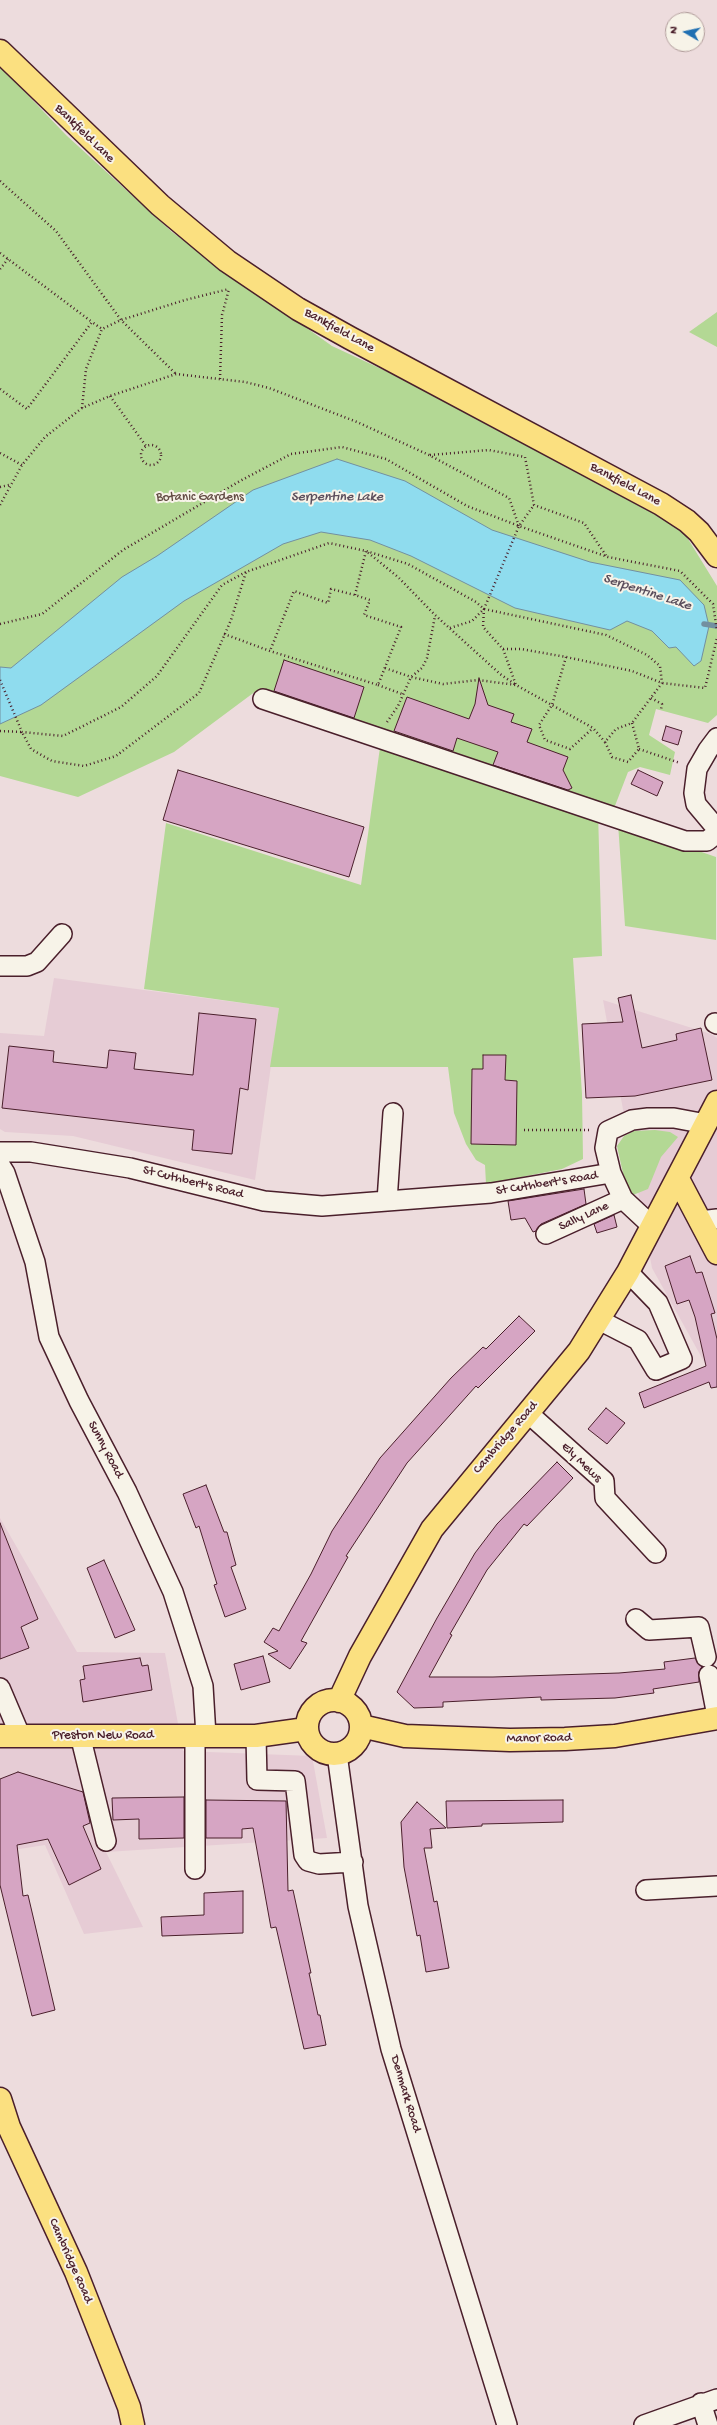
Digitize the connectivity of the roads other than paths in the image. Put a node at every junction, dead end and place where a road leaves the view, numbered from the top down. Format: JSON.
{"nodes":[{"id":1,"x":0,"y":51,"type":"edge"},
{"id":2,"x":717,"y":556,"type":"edge"},
{"id":3,"x":263,"y":699,"type":"dead end"},
{"id":4,"x":717,"y":738,"type":"edge"},
{"id":5,"x":717,"y":829,"type":"edge"},
{"id":6,"x":717,"y":833,"type":"edge"},
{"id":7,"x":62,"y":934,"type":"dead end"},
{"id":8,"x":0,"y":966,"type":"edge"},
{"id":9,"x":717,"y":1102,"type":"edge"},
{"id":10,"x":393,"y":1113,"type":"dead end"},
{"id":11,"x":706,"y":1124,"type":"junction"},
{"id":12,"x":0,"y":1152,"type":"edge"},
{"id":13,"x":0,"y":1165,"type":"edge"},
{"id":14,"x":611,"y":1173,"type":"junction"},
{"id":15,"x":678,"y":1179,"type":"junction"},
{"id":16,"x":623,"y":1199,"type":"junction"},
{"id":17,"x":387,"y":1202,"type":"junction"},
{"id":18,"x":709,"y":1220,"type":"edge"},
{"id":19,"x":652,"y":1226,"type":"junction"},
{"id":20,"x":546,"y":1234,"type":"dead end"},
{"id":21,"x":717,"y":1253,"type":"edge"},
{"id":22,"x":628,"y":1272,"type":"junction"},
{"id":23,"x":599,"y":1320,"type":"junction"},
{"id":24,"x":528,"y":1413,"type":"junction"},
{"id":25,"x":656,"y":1553,"type":"dead end"},
{"id":26,"x":636,"y":1619,"type":"dead end"},
{"id":27,"x":706,"y":1657,"type":"dead end"},
{"id":28,"x":708,"y":1675,"type":"dead end"},
{"id":29,"x":0,"y":1688,"type":"edge"},
{"id":30,"x":339,"y":1701,"type":"junction"},
{"id":31,"x":717,"y":1717,"type":"edge"},
{"id":32,"x":361,"y":1726,"type":"junction"},
{"id":33,"x":306,"y":1729,"type":"junction"},
{"id":34,"x":10,"y":1735,"type":"edge"},
{"id":35,"x":80,"y":1735,"type":"junction"},
{"id":36,"x":200,"y":1736,"type":"junction"},
{"id":37,"x":256,"y":1736,"type":"junction"},
{"id":38,"x":337,"y":1754,"type":"junction"},
{"id":39,"x":106,"y":1840,"type":"dead end"},
{"id":40,"x":353,"y":1862,"type":"junction"},
{"id":41,"x":195,"y":1869,"type":"dead end"},
{"id":42,"x":717,"y":1886,"type":"edge"},
{"id":43,"x":646,"y":1890,"type":"dead end"},
{"id":44,"x":0,"y":2100,"type":"edge"},
{"id":45,"x":709,"y":2401,"type":"edge"},
{"id":46,"x":133,"y":2425,"type":"edge"},
{"id":47,"x":508,"y":2425,"type":"edge"},
{"id":48,"x":644,"y":2425,"type":"edge"},
{"id":49,"x":708,"y":2425,"type":"edge"}],
"edges":[{"from":1,"to":2,"type":"main road","name":"Bankfield Lane"},
{"from":3,"to":6,"type":"street"},
{"from":4,"to":5,"type":"street"},
{"from":7,"to":8,"type":"street"},
{"from":9,"to":11,"type":"main road","name":"Cambridge Road"},
{"from":10,"to":17,"type":"street"},
{"from":11,"to":14,"type":"street","name":"St Cuthbert's Road"},
{"from":11,"to":15,"type":"main road","name":"Cambridge Road"},
{"from":12,"to":17,"type":"street","name":"St Cuthbert's Road"},
{"from":13,"to":36,"type":"street","name":"Sunny Road"},
{"from":14,"to":16,"type":"street"},
{"from":14,"to":17,"type":"street","name":"St Cuthbert's Road"},
{"from":15,"to":18,"type":"main road"},
{"from":15,"to":19,"type":"main road","name":"Cambridge Road"},
{"from":16,"to":19,"type":"street"},
{"from":16,"to":20,"type":"street","name":"Sally Lane"},
{"from":18,"to":21,"type":"main road"},
{"from":19,"to":22,"type":"main road","name":"Cambridge Road"},
{"from":22,"to":23,"type":"main road","name":"Cambridge Road"},
{"from":22,"to":23,"type":"street"},
{"from":23,"to":24,"type":"main road","name":"Cambridge Road"},
{"from":24,"to":25,"type":"street","name":"Ely Mews"},
{"from":24,"to":30,"type":"main road","name":"Cambridge Road"},
{"from":26,"to":27,"type":"street"},
{"from":28,"to":31,"type":"street"},
{"from":29,"to":34,"type":"street"},
{"from":30,"to":32,"type":"main road"},
{"from":30,"to":33,"type":"main road"},
{"from":31,"to":32,"type":"main road","name":"Manor Road"},
{"from":32,"to":38,"type":"main road"},
{"from":33,"to":37,"type":"main road"},
{"from":33,"to":38,"type":"main road"},
{"from":34,"to":35,"type":"main road","name":"Preston New Road"},
{"from":35,"to":36,"type":"main road","name":"Preston New Road"},
{"from":35,"to":39,"type":"street"},
{"from":36,"to":37,"type":"main road"},
{"from":36,"to":41,"type":"street","name":"Sunny Road"},
{"from":37,"to":40,"type":"street"},
{"from":38,"to":40,"type":"street","name":"Denmark Road"},
{"from":40,"to":47,"type":"street","name":"Denmark Road"},
{"from":42,"to":43,"type":"street"},
{"from":44,"to":46,"type":"main road","name":"Cambridge Road"},
{"from":45,"to":48,"type":"street"},
{"from":45,"to":49,"type":"street"}]}
